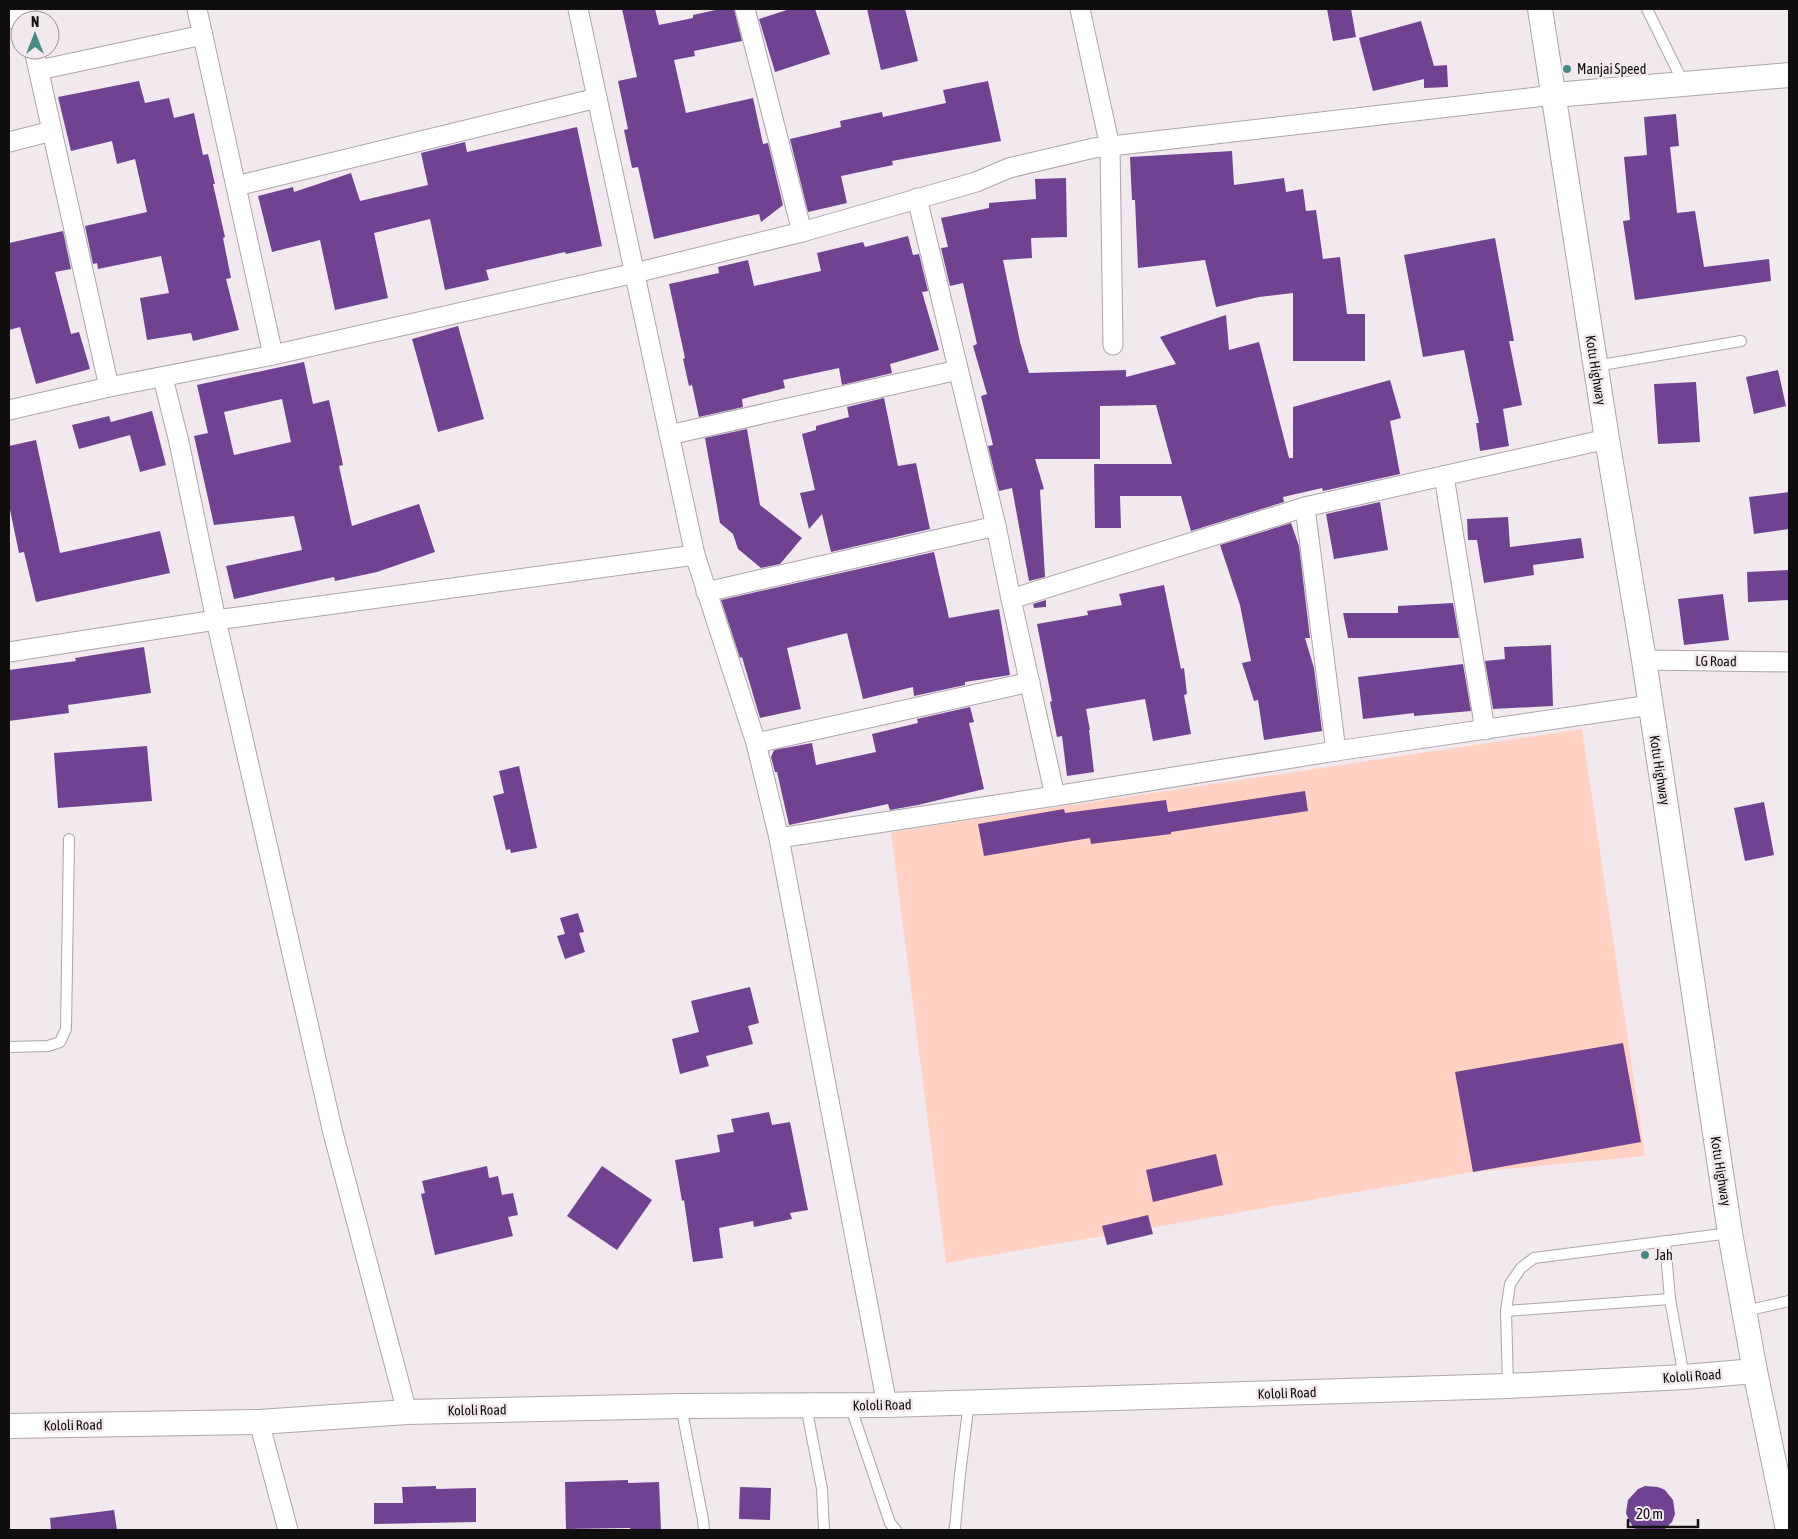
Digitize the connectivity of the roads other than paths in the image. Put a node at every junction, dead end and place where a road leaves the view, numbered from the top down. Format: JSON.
{"nodes":[{"id":1,"x":197,"y":9,"type":"edge"},
{"id":2,"x":578,"y":9,"type":"edge"},
{"id":3,"x":747,"y":9,"type":"edge"},
{"id":4,"x":1080,"y":9,"type":"edge"},
{"id":5,"x":1540,"y":9,"type":"edge"},
{"id":6,"x":1647,"y":9,"type":"edge"},
{"id":7,"x":203,"y":35,"type":"junction"},
{"id":8,"x":36,"y":60,"type":"edge"},
{"id":9,"x":39,"y":70,"type":"junction"},
{"id":10,"x":1789,"y":75,"type":"edge"},
{"id":11,"x":1684,"y":84,"type":"junction"},
{"id":12,"x":1554,"y":95,"type":"junction"},
{"id":13,"x":597,"y":98,"type":"junction"},
{"id":14,"x":52,"y":131,"type":"junction"},
{"id":15,"x":9,"y":142,"type":"edge"},
{"id":16,"x":1110,"y":147,"type":"junction"},
{"id":17,"x":236,"y":186,"type":"junction"},
{"id":18,"x":917,"y":198,"type":"junction"},
{"id":19,"x":802,"y":232,"type":"junction"},
{"id":20,"x":634,"y":273,"type":"junction"},
{"id":21,"x":1741,"y":341,"type":"dead end"},
{"id":22,"x":1113,"y":345,"type":"dead end"},
{"id":23,"x":273,"y":355,"type":"junction"},
{"id":24,"x":1596,"y":366,"type":"junction"},
{"id":25,"x":958,"y":370,"type":"junction"},
{"id":26,"x":163,"y":378,"type":"junction"},
{"id":27,"x":109,"y":387,"type":"junction"},
{"id":28,"x":9,"y":410,"type":"edge"},
{"id":29,"x":668,"y":435,"type":"junction"},
{"id":30,"x":1607,"y":438,"type":"junction"},
{"id":31,"x":1444,"y":476,"type":"junction"},
{"id":32,"x":1305,"y":507,"type":"junction"},
{"id":33,"x":996,"y":526,"type":"junction"},
{"id":34,"x":695,"y":555,"type":"junction"},
{"id":35,"x":706,"y":592,"type":"junction"},
{"id":36,"x":1010,"y":599,"type":"junction"},
{"id":37,"x":216,"y":620,"type":"junction"},
{"id":38,"x":9,"y":652,"type":"edge"},
{"id":39,"x":1644,"y":660,"type":"junction"},
{"id":40,"x":1789,"y":662,"type":"edge"},
{"id":41,"x":1030,"y":682,"type":"junction"},
{"id":42,"x":1650,"y":705,"type":"junction"},
{"id":43,"x":1485,"y":730,"type":"junction"},
{"id":44,"x":756,"y":743,"type":"junction"},
{"id":45,"x":1336,"y":751,"type":"junction"},
{"id":46,"x":1055,"y":796,"type":"junction"},
{"id":47,"x":779,"y":838,"type":"junction"},
{"id":48,"x":69,"y":839,"type":"dead end"},
{"id":49,"x":9,"y":1046,"type":"edge"},
{"id":50,"x":1730,"y":1233,"type":"junction"},
{"id":51,"x":1665,"y":1241,"type":"junction"},
{"id":52,"x":1670,"y":1299,"type":"junction"},
{"id":53,"x":1789,"y":1302,"type":"edge"},
{"id":54,"x":1506,"y":1311,"type":"junction"},
{"id":55,"x":1744,"y":1311,"type":"junction"},
{"id":56,"x":1755,"y":1371,"type":"junction"},
{"id":57,"x":1684,"y":1377,"type":"junction"},
{"id":58,"x":1508,"y":1386,"type":"junction"},
{"id":59,"x":969,"y":1402,"type":"junction"},
{"id":60,"x":850,"y":1405,"type":"junction"},
{"id":61,"x":888,"y":1405,"type":"junction"},
{"id":62,"x":681,"y":1406,"type":"junction"},
{"id":63,"x":806,"y":1406,"type":"junction"},
{"id":64,"x":407,"y":1412,"type":"junction"},
{"id":65,"x":259,"y":1422,"type":"junction"},
{"id":66,"x":9,"y":1426,"type":"edge"},
{"id":67,"x":288,"y":1530,"type":"edge"},
{"id":68,"x":704,"y":1530,"type":"edge"},
{"id":69,"x":824,"y":1530,"type":"edge"},
{"id":70,"x":896,"y":1530,"type":"edge"},
{"id":71,"x":954,"y":1530,"type":"edge"},
{"id":72,"x":1788,"y":1530,"type":"edge"}],
"edges":[{"from":1,"to":7,"type":"street"},
{"from":2,"to":13,"type":"street"},
{"from":3,"to":19,"type":"street"},
{"from":4,"to":16,"type":"street"},
{"from":5,"to":12,"type":"street","name":"Kotu Highway"},
{"from":6,"to":11,"type":"lane"},
{"from":7,"to":9,"type":"street"},
{"from":7,"to":17,"type":"street"},
{"from":8,"to":9,"type":"street"},
{"from":9,"to":14,"type":"street"},
{"from":10,"to":11,"type":"street"},
{"from":11,"to":12,"type":"street"},
{"from":12,"to":16,"type":"street"},
{"from":12,"to":24,"type":"street","name":"Kotu Highway"},
{"from":13,"to":17,"type":"street"},
{"from":13,"to":20,"type":"street"},
{"from":14,"to":15,"type":"street"},
{"from":14,"to":27,"type":"street"},
{"from":16,"to":18,"type":"street"},
{"from":16,"to":22,"type":"street"},
{"from":17,"to":23,"type":"street"},
{"from":18,"to":19,"type":"street"},
{"from":18,"to":25,"type":"street"},
{"from":19,"to":20,"type":"street"},
{"from":20,"to":23,"type":"street"},
{"from":20,"to":29,"type":"street"},
{"from":21,"to":24,"type":"lane"},
{"from":23,"to":26,"type":"street"},
{"from":24,"to":30,"type":"street","name":"Kotu Highway"},
{"from":25,"to":29,"type":"street"},
{"from":25,"to":33,"type":"street"},
{"from":26,"to":27,"type":"street"},
{"from":26,"to":37,"type":"street"},
{"from":27,"to":28,"type":"street"},
{"from":29,"to":34,"type":"street"},
{"from":30,"to":31,"type":"street"},
{"from":30,"to":39,"type":"street","name":"Kotu Highway"},
{"from":31,"to":32,"type":"street"},
{"from":31,"to":43,"type":"street"},
{"from":32,"to":36,"type":"street"},
{"from":32,"to":45,"type":"street"},
{"from":33,"to":35,"type":"street"},
{"from":33,"to":36,"type":"street"},
{"from":34,"to":35,"type":"street"},
{"from":34,"to":37,"type":"street"},
{"from":35,"to":44,"type":"street"},
{"from":36,"to":41,"type":"street"},
{"from":37,"to":38,"type":"street"},
{"from":37,"to":64,"type":"street"},
{"from":39,"to":40,"type":"street","name":"LG Road"},
{"from":39,"to":42,"type":"street","name":"Kotu Highway"},
{"from":41,"to":44,"type":"street"},
{"from":41,"to":46,"type":"street"},
{"from":42,"to":43,"type":"street"},
{"from":42,"to":50,"type":"street","name":"Kotu Highway"},
{"from":43,"to":45,"type":"street"},
{"from":44,"to":47,"type":"street"},
{"from":45,"to":46,"type":"street"},
{"from":46,"to":47,"type":"street"},
{"from":47,"to":61,"type":"street"},
{"from":48,"to":49,"type":"lane"},
{"from":50,"to":51,"type":"lane"},
{"from":50,"to":55,"type":"street","name":"Kotu Highway"},
{"from":51,"to":52,"type":"lane"},
{"from":51,"to":54,"type":"lane"},
{"from":52,"to":54,"type":"lane"},
{"from":52,"to":57,"type":"lane"},
{"from":53,"to":55,"type":"lane"},
{"from":54,"to":58,"type":"lane"},
{"from":55,"to":56,"type":"street","name":"Kotu Highway"},
{"from":56,"to":57,"type":"street","name":"Kololi Road"},
{"from":56,"to":72,"type":"street","name":"Kotu Highway"},
{"from":57,"to":58,"type":"street","name":"Kololi Road"},
{"from":58,"to":59,"type":"street","name":"Kololi Road"},
{"from":59,"to":61,"type":"street","name":"Kololi Road"},
{"from":59,"to":71,"type":"lane"},
{"from":60,"to":61,"type":"street","name":"Kololi Road"},
{"from":60,"to":63,"type":"street","name":"Kololi Road"},
{"from":60,"to":70,"type":"lane"},
{"from":62,"to":63,"type":"street","name":"Kololi Road"},
{"from":62,"to":64,"type":"street","name":"Kololi Road"},
{"from":62,"to":68,"type":"lane"},
{"from":63,"to":69,"type":"lane"},
{"from":64,"to":65,"type":"street","name":"Kololi Road"},
{"from":65,"to":66,"type":"street","name":"Kololi Road"},
{"from":65,"to":67,"type":"street"}]}
